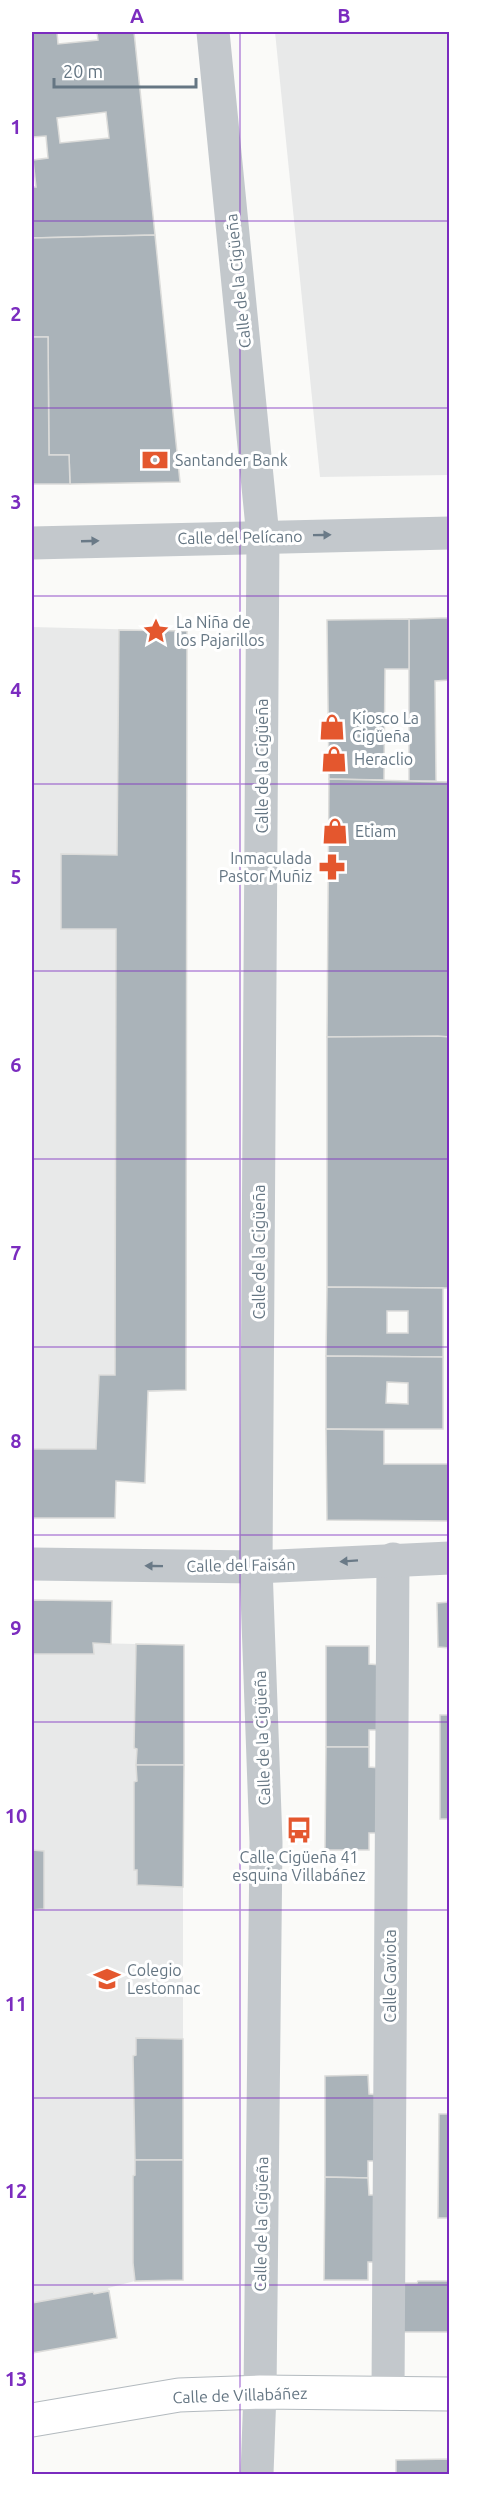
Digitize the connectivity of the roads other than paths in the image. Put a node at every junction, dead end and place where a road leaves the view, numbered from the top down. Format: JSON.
{"nodes":[{"id":1,"x":213,"y":32,"type":"edge"},
{"id":2,"x":450,"y":533,"type":"edge"},
{"id":3,"x":263,"y":537,"type":"junction"},
{"id":4,"x":32,"y":543,"type":"edge"},
{"id":5,"x":450,"y":1558,"type":"edge"},
{"id":6,"x":393,"y":1559,"type":"junction"},
{"id":7,"x":32,"y":1564,"type":"edge"},
{"id":8,"x":256,"y":1567,"type":"junction"},
{"id":9,"x":260,"y":2392,"type":"junction"},
{"id":10,"x":388,"y":2394,"type":"junction"},
{"id":11,"x":450,"y":2394,"type":"edge"},
{"id":12,"x":32,"y":2420,"type":"edge"},
{"id":13,"x":257,"y":2475,"type":"edge"}],
"edges":[{"from":1,"to":3,"type":"street","name":"Calle de la Cigüeña"},
{"from":3,"to":2,"type":"street","name":"Calle del Pelícano","one_way":true},
{"from":4,"to":3,"type":"street","name":"Calle del Pelícano","one_way":true},
{"from":3,"to":8,"type":"street","name":"Calle de la Cigüeña"},
{"from":5,"to":6,"type":"street","name":"Calle del Faisán"},
{"from":6,"to":8,"type":"street","name":"Calle del Faisán","one_way":true},
{"from":6,"to":10,"type":"street","name":"Calle Gaviota"},
{"from":8,"to":7,"type":"street","name":"Calle del Faisán","one_way":true},
{"from":8,"to":9,"type":"street","name":"Calle de la Cigüeña"},
{"from":9,"to":10,"type":"main road","name":"Calle de Villabáñez"},
{"from":9,"to":12,"type":"main road","name":"Calle de Villabáñez"},
{"from":9,"to":13,"type":"street","name":"Calle de la Cigüeña"},
{"from":10,"to":11,"type":"main road","name":"Calle de Villabáñez"}]}
